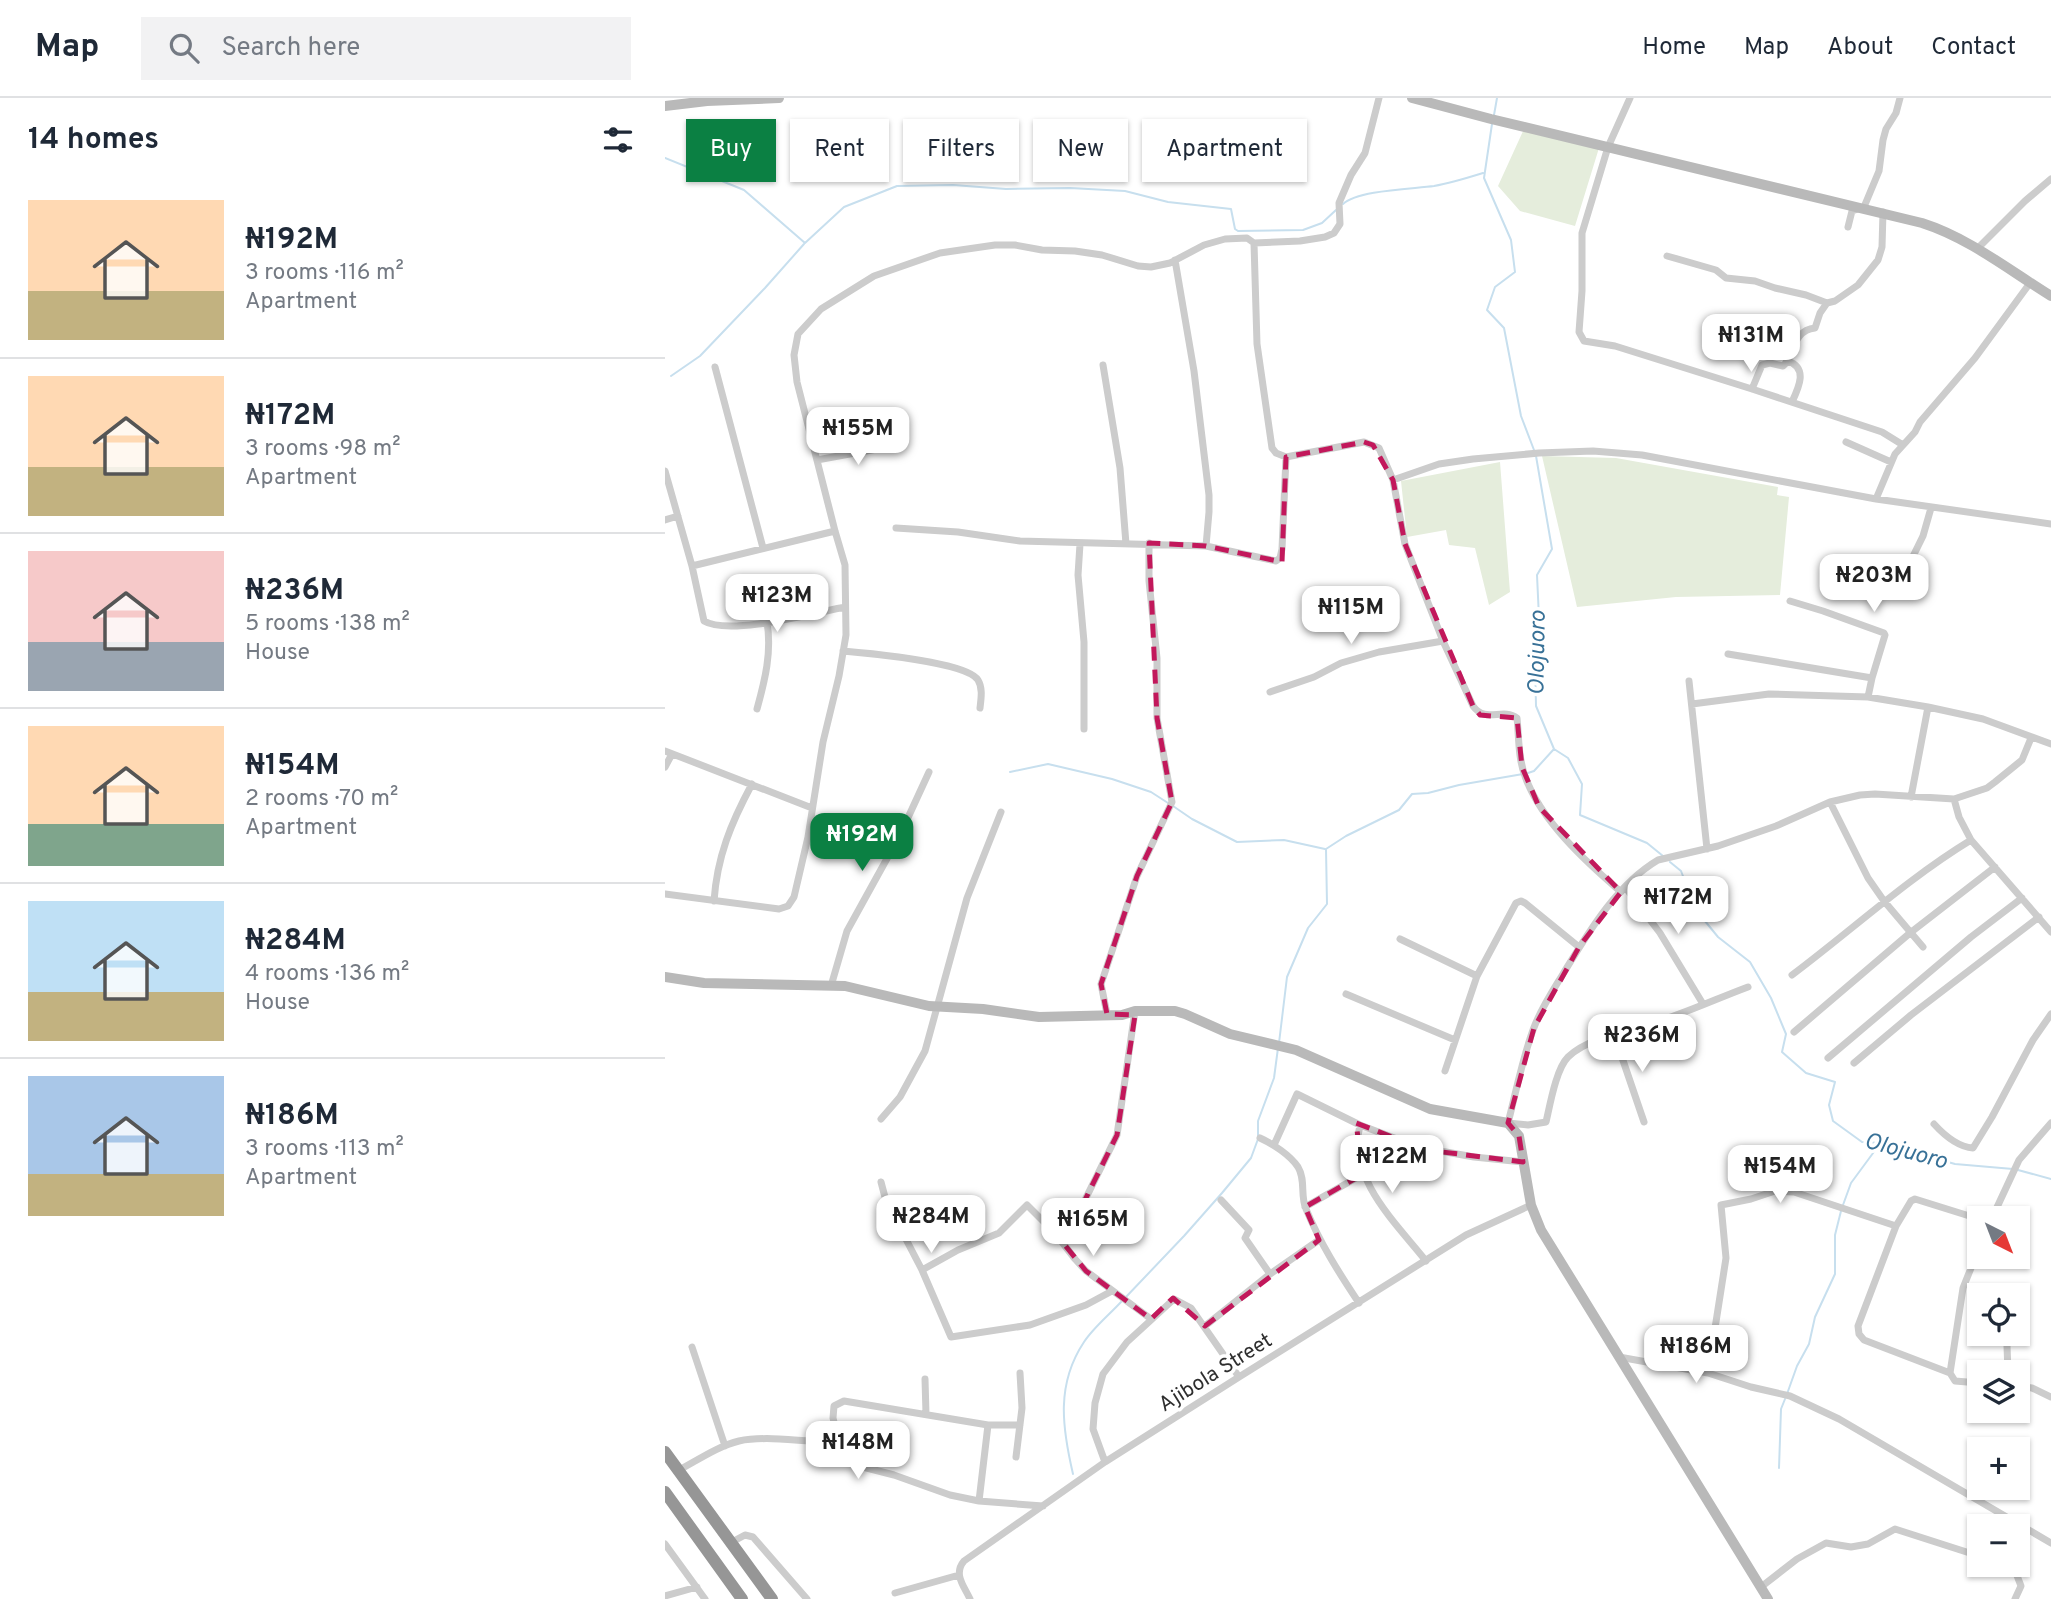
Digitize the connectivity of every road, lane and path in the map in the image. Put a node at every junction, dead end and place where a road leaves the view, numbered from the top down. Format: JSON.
{"nodes":[{"id":1,"x":779,"y":98,"type":"edge"},
{"id":2,"x":1379,"y":98,"type":"edge"},
{"id":3,"x":1412,"y":98,"type":"edge"},
{"id":4,"x":1630,"y":98,"type":"edge"},
{"id":5,"x":1900,"y":98,"type":"edge"},
{"id":6,"x":665,"y":106,"type":"edge"},
{"id":7,"x":1608,"y":147,"type":"junction"},
{"id":8,"x":2051,"y":180,"type":"edge"},
{"id":9,"x":1864,"y":207,"type":"junction"},
{"id":10,"x":1884,"y":212,"type":"junction"},
{"id":11,"x":1847,"y":227,"type":"dead end"},
{"id":12,"x":1254,"y":243,"type":"junction"},
{"id":13,"x":1977,"y":249,"type":"junction"},
{"id":14,"x":1667,"y":256,"type":"dead end"},
{"id":15,"x":1175,"y":260,"type":"junction"},
{"id":16,"x":2030,"y":283,"type":"junction"},
{"id":17,"x":2051,"y":296,"type":"edge"},
{"id":18,"x":1827,"y":303,"type":"junction"},
{"id":19,"x":1788,"y":361,"type":"junction"},
{"id":20,"x":1103,"y":365,"type":"dead end"},
{"id":21,"x":715,"y":367,"type":"dead end"},
{"id":22,"x":1752,"y":389,"type":"junction"},
{"id":23,"x":1792,"y":402,"type":"junction"},
{"id":24,"x":1846,"y":442,"type":"dead end"},
{"id":25,"x":1903,"y":445,"type":"junction"},
{"id":26,"x":893,"y":446,"type":"dead end"},
{"id":27,"x":1286,"y":457,"type":"junction"},
{"id":28,"x":817,"y":460,"type":"junction"},
{"id":29,"x":1891,"y":462,"type":"junction"},
{"id":30,"x":665,"y":471,"type":"edge"},
{"id":31,"x":1392,"y":480,"type":"junction"},
{"id":32,"x":1876,"y":499,"type":"junction"},
{"id":33,"x":1931,"y":508,"type":"junction"},
{"id":34,"x":678,"y":516,"type":"junction"},
{"id":35,"x":665,"y":520,"type":"edge"},
{"id":36,"x":2051,"y":524,"type":"edge"},
{"id":37,"x":897,"y":528,"type":"dead end"},
{"id":38,"x":835,"y":531,"type":"junction"},
{"id":39,"x":1149,"y":543,"type":"junction"},
{"id":40,"x":1080,"y":544,"type":"junction"},
{"id":41,"x":1126,"y":544,"type":"junction"},
{"id":42,"x":1206,"y":546,"type":"junction"},
{"id":43,"x":763,"y":548,"type":"junction"},
{"id":44,"x":692,"y":566,"type":"junction"},
{"id":45,"x":1895,"y":593,"type":"dead end"},
{"id":46,"x":1790,"y":601,"type":"dead end"},
{"id":47,"x":845,"y":607,"type":"junction"},
{"id":48,"x":767,"y":622,"type":"junction"},
{"id":49,"x":1443,"y":640,"type":"junction"},
{"id":50,"x":843,"y":651,"type":"junction"},
{"id":51,"x":1728,"y":654,"type":"dead end"},
{"id":52,"x":1872,"y":678,"type":"junction"},
{"id":53,"x":1689,"y":681,"type":"dead end"},
{"id":54,"x":1270,"y":692,"type":"dead end"},
{"id":55,"x":1868,"y":697,"type":"junction"},
{"id":56,"x":1692,"y":704,"type":"junction"},
{"id":57,"x":1928,"y":707,"type":"junction"},
{"id":58,"x":980,"y":708,"type":"dead end"},
{"id":59,"x":757,"y":709,"type":"dead end"},
{"id":60,"x":1084,"y":729,"type":"dead end"},
{"id":61,"x":2031,"y":737,"type":"junction"},
{"id":62,"x":2051,"y":744,"type":"edge"},
{"id":63,"x":668,"y":753,"type":"edge"},
{"id":64,"x":665,"y":767,"type":"edge"},
{"id":65,"x":929,"y":772,"type":"dead end"},
{"id":66,"x":752,"y":784,"type":"junction"},
{"id":67,"x":1911,"y":797,"type":"junction"},
{"id":68,"x":1954,"y":799,"type":"junction"},
{"id":69,"x":1830,"y":802,"type":"junction"},
{"id":70,"x":812,"y":808,"type":"junction"},
{"id":71,"x":1000,"y":812,"type":"dead end"},
{"id":72,"x":1972,"y":839,"type":"junction"},
{"id":73,"x":1707,"y":849,"type":"junction"},
{"id":74,"x":1995,"y":867,"type":"junction"},
{"id":75,"x":1623,"y":890,"type":"junction"},
{"id":76,"x":665,"y":894,"type":"edge"},
{"id":77,"x":2022,"y":898,"type":"junction"},
{"id":78,"x":714,"y":901,"type":"junction"},
{"id":79,"x":1884,"y":901,"type":"junction"},
{"id":80,"x":2051,"y":914,"type":"edge"},
{"id":81,"x":2041,"y":919,"type":"junction"},
{"id":82,"x":2051,"y":932,"type":"edge"},
{"id":83,"x":1910,"y":933,"type":"junction"},
{"id":84,"x":1400,"y":939,"type":"dead end"},
{"id":85,"x":1579,"y":947,"type":"junction"},
{"id":86,"x":1923,"y":947,"type":"dead end"},
{"id":87,"x":1792,"y":975,"type":"dead end"},
{"id":88,"x":665,"y":976,"type":"edge"},
{"id":89,"x":1477,"y":976,"type":"junction"},
{"id":90,"x":831,"y":986,"type":"junction"},
{"id":91,"x":1748,"y":987,"type":"dead end"},
{"id":92,"x":1346,"y":994,"type":"dead end"},
{"id":93,"x":1703,"y":1004,"type":"junction"},
{"id":94,"x":937,"y":1007,"type":"junction"},
{"id":95,"x":1135,"y":1011,"type":"junction"},
{"id":96,"x":1107,"y":1014,"type":"junction"},
{"id":97,"x":2051,"y":1014,"type":"edge"},
{"id":98,"x":1794,"y":1032,"type":"dead end"},
{"id":99,"x":1614,"y":1034,"type":"junction"},
{"id":100,"x":1455,"y":1040,"type":"junction"},
{"id":101,"x":1828,"y":1058,"type":"dead end"},
{"id":102,"x":1854,"y":1063,"type":"dead end"},
{"id":103,"x":1445,"y":1071,"type":"dead end"},
{"id":104,"x":881,"y":1119,"type":"dead end"},
{"id":105,"x":1644,"y":1122,"type":"dead end"},
{"id":106,"x":1508,"y":1123,"type":"junction"},
{"id":107,"x":2051,"y":1123,"type":"edge"},
{"id":108,"x":1934,"y":1124,"type":"dead end"},
{"id":109,"x":1360,"y":1125,"type":"junction"},
{"id":110,"x":1260,"y":1138,"type":"dead end"},
{"id":111,"x":1274,"y":1145,"type":"junction"},
{"id":112,"x":1523,"y":1162,"type":"junction"},
{"id":113,"x":1363,"y":1174,"type":"junction"},
{"id":114,"x":881,"y":1182,"type":"dead end"},
{"id":115,"x":1221,"y":1200,"type":"dead end"},
{"id":116,"x":1531,"y":1205,"type":"junction"},
{"id":117,"x":1998,"y":1206,"type":"edge"},
{"id":118,"x":1305,"y":1207,"type":"junction"},
{"id":119,"x":1967,"y":1215,"type":"edge"},
{"id":120,"x":1896,"y":1226,"type":"junction"},
{"id":121,"x":1055,"y":1233,"type":"junction"},
{"id":122,"x":1319,"y":1240,"type":"junction"},
{"id":123,"x":1426,"y":1261,"type":"junction"},
{"id":124,"x":1971,"y":1269,"type":"edge"},
{"id":125,"x":922,"y":1270,"type":"junction"},
{"id":126,"x":1270,"y":1274,"type":"junction"},
{"id":127,"x":1112,"y":1291,"type":"junction"},
{"id":128,"x":1359,"y":1303,"type":"junction"},
{"id":129,"x":1151,"y":1319,"type":"junction"},
{"id":130,"x":1205,"y":1326,"type":"junction"},
{"id":131,"x":692,"y":1346,"type":"dead end"},
{"id":132,"x":1619,"y":1357,"type":"junction"},
{"id":133,"x":1020,"y":1373,"type":"dead end"},
{"id":134,"x":1708,"y":1373,"type":"junction"},
{"id":135,"x":1950,"y":1373,"type":"junction"},
{"id":136,"x":1239,"y":1377,"type":"junction"},
{"id":137,"x":925,"y":1379,"type":"dead end"},
{"id":138,"x":1967,"y":1382,"type":"edge"},
{"id":139,"x":2030,"y":1388,"type":"edge"},
{"id":140,"x":2051,"y":1396,"type":"edge"},
{"id":141,"x":926,"y":1414,"type":"junction"},
{"id":142,"x":988,"y":1425,"type":"junction"},
{"id":143,"x":1020,"y":1426,"type":"junction"},
{"id":144,"x":839,"y":1443,"type":"junction"},
{"id":145,"x":725,"y":1446,"type":"junction"},
{"id":146,"x":665,"y":1452,"type":"edge"},
{"id":147,"x":1016,"y":1458,"type":"dead end"},
{"id":148,"x":1105,"y":1462,"type":"junction"},
{"id":149,"x":679,"y":1470,"type":"junction"},
{"id":150,"x":665,"y":1492,"type":"edge"},
{"id":151,"x":979,"y":1501,"type":"junction"},
{"id":152,"x":1043,"y":1506,"type":"junction"},
{"id":153,"x":732,"y":1542,"type":"junction"},
{"id":154,"x":2051,"y":1543,"type":"edge"},
{"id":155,"x":665,"y":1544,"type":"edge"},
{"id":156,"x":1967,"y":1552,"type":"edge"},
{"id":157,"x":959,"y":1575,"type":"junction"},
{"id":158,"x":2018,"y":1577,"type":"edge"},
{"id":159,"x":697,"y":1587,"type":"junction"},
{"id":160,"x":1761,"y":1587,"type":"junction"},
{"id":161,"x":895,"y":1593,"type":"dead end"},
{"id":162,"x":665,"y":1597,"type":"edge"},
{"id":163,"x":705,"y":1599,"type":"edge"},
{"id":164,"x":742,"y":1599,"type":"edge"},
{"id":165,"x":772,"y":1599,"type":"edge"},
{"id":166,"x":807,"y":1599,"type":"edge"},
{"id":167,"x":971,"y":1599,"type":"edge"},
{"id":168,"x":1768,"y":1599,"type":"edge"},
{"id":169,"x":2015,"y":1599,"type":"edge"}],
"edges":[{"from":1,"to":6,"type":"street"},
{"from":2,"to":12,"type":"street"},
{"from":3,"to":7,"type":"street"},
{"from":4,"to":7,"type":"street"},
{"from":5,"to":9,"type":"street"},
{"from":7,"to":9,"type":"street"},
{"from":7,"to":22,"type":"street"},
{"from":8,"to":13,"type":"street"},
{"from":9,"to":10,"type":"street"},
{"from":9,"to":11,"type":"street"},
{"from":10,"to":13,"type":"street"},
{"from":10,"to":18,"type":"street"},
{"from":12,"to":15,"type":"street"},
{"from":12,"to":27,"type":"street"},
{"from":13,"to":16,"type":"street"},
{"from":14,"to":18,"type":"street"},
{"from":15,"to":28,"type":"street"},
{"from":15,"to":42,"type":"street"},
{"from":16,"to":17,"type":"street"},
{"from":16,"to":25,"type":"street"},
{"from":18,"to":19,"type":"street"},
{"from":19,"to":22,"type":"street"},
{"from":19,"to":23,"type":"street"},
{"from":20,"to":41,"type":"street"},
{"from":21,"to":43,"type":"street"},
{"from":22,"to":23,"type":"street"},
{"from":23,"to":25,"type":"street"},
{"from":24,"to":29,"type":"street"},
{"from":25,"to":29,"type":"street"},
{"from":26,"to":28,"type":"street"},
{"from":27,"to":31,"type":"street"},
{"from":27,"to":42,"type":"street"},
{"from":28,"to":38,"type":"street"},
{"from":29,"to":32,"type":"street"},
{"from":30,"to":34,"type":"street"},
{"from":31,"to":32,"type":"street"},
{"from":31,"to":49,"type":"street"},
{"from":32,"to":33,"type":"street"},
{"from":33,"to":36,"type":"street"},
{"from":33,"to":45,"type":"street"},
{"from":34,"to":35,"type":"street"},
{"from":34,"to":44,"type":"street"},
{"from":37,"to":40,"type":"street"},
{"from":38,"to":43,"type":"street"},
{"from":38,"to":47,"type":"street"},
{"from":39,"to":41,"type":"street"},
{"from":39,"to":42,"type":"street"},
{"from":39,"to":96,"type":"street"},
{"from":40,"to":41,"type":"street"},
{"from":40,"to":60,"type":"street"},
{"from":43,"to":44,"type":"street"},
{"from":44,"to":48,"type":"street"},
{"from":46,"to":52,"type":"street"},
{"from":47,"to":48,"type":"street"},
{"from":47,"to":50,"type":"street"},
{"from":48,"to":59,"type":"street"},
{"from":49,"to":54,"type":"street"},
{"from":49,"to":75,"type":"street"},
{"from":50,"to":58,"type":"street"},
{"from":50,"to":70,"type":"street"},
{"from":51,"to":52,"type":"street"},
{"from":52,"to":55,"type":"street"},
{"from":53,"to":56,"type":"street"},
{"from":55,"to":56,"type":"street"},
{"from":55,"to":57,"type":"street"},
{"from":56,"to":73,"type":"street"},
{"from":57,"to":61,"type":"street"},
{"from":57,"to":67,"type":"street"},
{"from":61,"to":62,"type":"street"},
{"from":61,"to":68,"type":"street"},
{"from":63,"to":64,"type":"street"},
{"from":63,"to":66,"type":"street"},
{"from":65,"to":90,"type":"street"},
{"from":66,"to":70,"type":"street"},
{"from":66,"to":78,"type":"street"},
{"from":67,"to":68,"type":"street"},
{"from":67,"to":69,"type":"street"},
{"from":68,"to":72,"type":"street"},
{"from":69,"to":73,"type":"street"},
{"from":69,"to":79,"type":"street"},
{"from":70,"to":78,"type":"street"},
{"from":71,"to":94,"type":"street"},
{"from":72,"to":74,"type":"street"},
{"from":72,"to":79,"type":"street"},
{"from":73,"to":75,"type":"street"},
{"from":74,"to":77,"type":"street"},
{"from":74,"to":83,"type":"street"},
{"from":75,"to":85,"type":"street"},
{"from":75,"to":93,"type":"street"},
{"from":76,"to":78,"type":"street"},
{"from":77,"to":81,"type":"street"},
{"from":77,"to":101,"type":"street"},
{"from":79,"to":83,"type":"street"},
{"from":79,"to":87,"type":"street"},
{"from":80,"to":81,"type":"street"},
{"from":81,"to":82,"type":"street"},
{"from":81,"to":102,"type":"street"},
{"from":83,"to":86,"type":"street"},
{"from":83,"to":98,"type":"street"},
{"from":84,"to":89,"type":"street"},
{"from":85,"to":89,"type":"street"},
{"from":85,"to":106,"type":"street"},
{"from":88,"to":90,"type":"street"},
{"from":89,"to":100,"type":"street"},
{"from":90,"to":94,"type":"street"},
{"from":91,"to":93,"type":"street"},
{"from":92,"to":100,"type":"street"},
{"from":93,"to":99,"type":"street"},
{"from":94,"to":96,"type":"street"},
{"from":94,"to":104,"type":"street"},
{"from":95,"to":96,"type":"street"},
{"from":95,"to":106,"type":"street"},
{"from":95,"to":121,"type":"street"},
{"from":97,"to":108,"type":"street"},
{"from":99,"to":105,"type":"street"},
{"from":99,"to":106,"type":"street"},
{"from":100,"to":103,"type":"street"},
{"from":106,"to":112,"type":"street"},
{"from":107,"to":117,"type":"street"},
{"from":109,"to":111,"type":"street"},
{"from":109,"to":112,"type":"street"},
{"from":109,"to":113,"type":"street"},
{"from":110,"to":111,"type":"street"},
{"from":111,"to":118,"type":"street"},
{"from":112,"to":116,"type":"street"},
{"from":113,"to":118,"type":"street"},
{"from":113,"to":123,"type":"street"},
{"from":114,"to":125,"type":"street"},
{"from":115,"to":126,"type":"street"},
{"from":116,"to":123,"type":"street","name":"Ajibola Street"},
{"from":116,"to":132,"type":"street"},
{"from":118,"to":122,"type":"street"},
{"from":119,"to":120,"type":"street"},
{"from":120,"to":134,"type":"street"},
{"from":120,"to":135,"type":"street"},
{"from":121,"to":125,"type":"street"},
{"from":121,"to":127,"type":"street"},
{"from":122,"to":126,"type":"street"},
{"from":122,"to":128,"type":"street"},
{"from":123,"to":128,"type":"street","name":"Ajibola Street"},
{"from":124,"to":135,"type":"street"},
{"from":125,"to":127,"type":"street"},
{"from":126,"to":130,"type":"street"},
{"from":127,"to":129,"type":"street"},
{"from":128,"to":136,"type":"street","name":"Ajibola Street"},
{"from":129,"to":130,"type":"street"},
{"from":129,"to":148,"type":"street"},
{"from":130,"to":136,"type":"street"},
{"from":131,"to":145,"type":"street"},
{"from":132,"to":134,"type":"street"},
{"from":132,"to":160,"type":"street"},
{"from":133,"to":143,"type":"street"},
{"from":134,"to":154,"type":"street"},
{"from":135,"to":138,"type":"street"},
{"from":136,"to":148,"type":"street","name":"Ajibola Street"},
{"from":137,"to":141,"type":"street"},
{"from":139,"to":140,"type":"street"},
{"from":141,"to":142,"type":"street"},
{"from":141,"to":144,"type":"street"},
{"from":142,"to":143,"type":"street"},
{"from":142,"to":151,"type":"street"},
{"from":143,"to":147,"type":"street"},
{"from":144,"to":145,"type":"street"},
{"from":144,"to":151,"type":"street"},
{"from":145,"to":149,"type":"street"},
{"from":146,"to":149,"type":"highway"},
{"from":148,"to":152,"type":"street","name":"Ajibola Street"},
{"from":149,"to":153,"type":"highway"},
{"from":150,"to":164,"type":"highway"},
{"from":151,"to":152,"type":"street"},
{"from":152,"to":157,"type":"street","name":"Ajibola Street"},
{"from":153,"to":165,"type":"highway"},
{"from":153,"to":166,"type":"street"},
{"from":155,"to":159,"type":"street"},
{"from":156,"to":160,"type":"street"},
{"from":157,"to":161,"type":"street"},
{"from":157,"to":167,"type":"street"},
{"from":158,"to":169,"type":"street"},
{"from":159,"to":162,"type":"street"},
{"from":159,"to":163,"type":"street"},
{"from":160,"to":168,"type":"street"}]}
